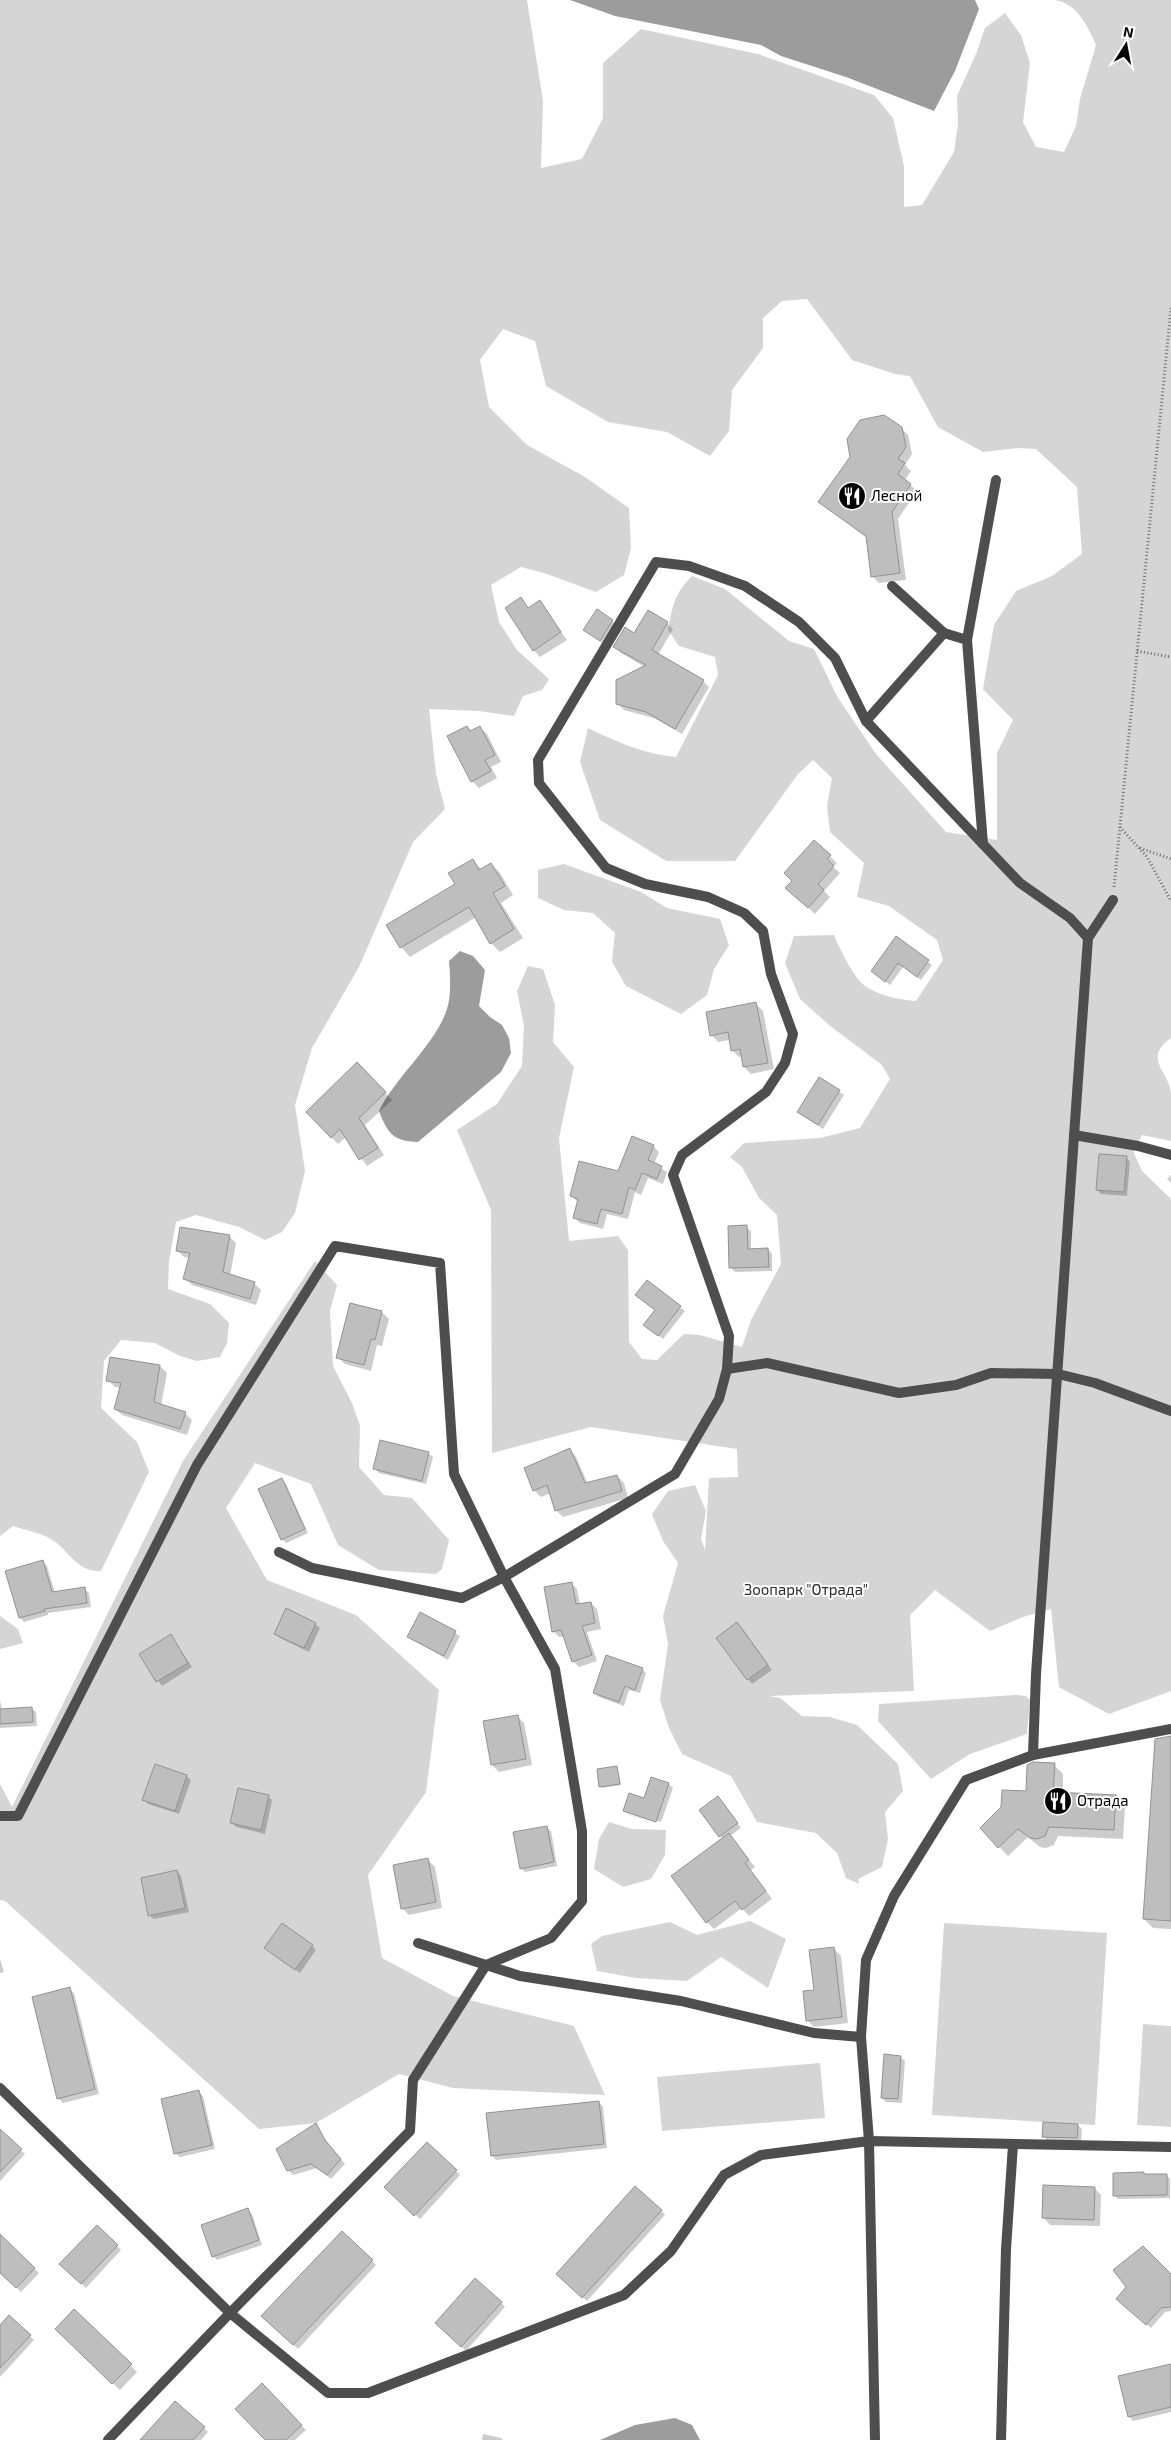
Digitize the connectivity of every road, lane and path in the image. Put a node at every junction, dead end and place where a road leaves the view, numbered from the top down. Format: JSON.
{"nodes":[{"id":1,"x":1171,"y":308,"type":"edge"},
{"id":2,"x":996,"y":480,"type":"dead end"},
{"id":3,"x":892,"y":586,"type":"dead end"},
{"id":4,"x":944,"y":633,"type":"junction"},
{"id":5,"x":967,"y":640,"type":"junction"},
{"id":6,"x":1137,"y":651,"type":"junction"},
{"id":7,"x":1171,"y":657,"type":"edge"},
{"id":8,"x":866,"y":720,"type":"junction"},
{"id":9,"x":1120,"y":827,"type":"junction"},
{"id":10,"x":983,"y":844,"type":"junction"},
{"id":11,"x":1139,"y":848,"type":"junction"},
{"id":12,"x":1171,"y":859,"type":"edge"},
{"id":13,"x":1113,"y":900,"type":"joint"},
{"id":14,"x":1171,"y":901,"type":"edge"},
{"id":15,"x":1088,"y":938,"type":"junction"},
{"id":16,"x":1074,"y":1135,"type":"junction"},
{"id":17,"x":1171,"y":1156,"type":"edge"},
{"id":18,"x":727,"y":1369,"type":"junction"},
{"id":19,"x":1058,"y":1374,"type":"junction"},
{"id":20,"x":1171,"y":1411,"type":"edge"},
{"id":21,"x":279,"y":1552,"type":"dead end"},
{"id":22,"x":504,"y":1577,"type":"junction"},
{"id":23,"x":1171,"y":1729,"type":"edge"},
{"id":24,"x":1033,"y":1754,"type":"junction"},
{"id":25,"x":0,"y":1816,"type":"edge"},
{"id":26,"x":418,"y":1943,"type":"dead end"},
{"id":27,"x":486,"y":1965,"type":"junction"},
{"id":28,"x":861,"y":2037,"type":"junction"},
{"id":29,"x":0,"y":2088,"type":"edge"},
{"id":30,"x":869,"y":2141,"type":"junction"},
{"id":31,"x":1013,"y":2145,"type":"junction"},
{"id":32,"x":1171,"y":2147,"type":"edge"},
{"id":33,"x":230,"y":2312,"type":"junction"},
{"id":34,"x":108,"y":2440,"type":"edge"},
{"id":35,"x":875,"y":2440,"type":"edge"},
{"id":36,"x":1001,"y":2440,"type":"edge"}],
"edges":[{"from":1,"to":6,"type":"path"},
{"from":2,"to":5,"type":"street"},
{"from":3,"to":4,"type":"street"},
{"from":4,"to":5,"type":"street"},
{"from":4,"to":8,"type":"street"},
{"from":5,"to":10,"type":"street"},
{"from":6,"to":7,"type":"path"},
{"from":6,"to":9,"type":"path"},
{"from":8,"to":10,"type":"street"},
{"from":8,"to":18,"type":"street"},
{"from":9,"to":11,"type":"path"},
{"from":9,"to":13,"type":"path"},
{"from":10,"to":15,"type":"street"},
{"from":11,"to":12,"type":"path"},
{"from":11,"to":14,"type":"path"},
{"from":13,"to":15,"type":"street"},
{"from":15,"to":16,"type":"street"},
{"from":16,"to":17,"type":"street"},
{"from":16,"to":19,"type":"street"},
{"from":18,"to":19,"type":"street"},
{"from":18,"to":22,"type":"street"},
{"from":19,"to":20,"type":"street"},
{"from":19,"to":24,"type":"street"},
{"from":21,"to":22,"type":"street"},
{"from":22,"to":25,"type":"street"},
{"from":22,"to":27,"type":"street"},
{"from":23,"to":24,"type":"street"},
{"from":24,"to":28,"type":"street"},
{"from":26,"to":27,"type":"street"},
{"from":27,"to":28,"type":"street"},
{"from":27,"to":33,"type":"street"},
{"from":28,"to":30,"type":"street"},
{"from":29,"to":33,"type":"street"},
{"from":30,"to":31,"type":"street"},
{"from":30,"to":33,"type":"street"},
{"from":30,"to":35,"type":"street"},
{"from":31,"to":32,"type":"street"},
{"from":31,"to":36,"type":"street"},
{"from":33,"to":34,"type":"street"}]}
